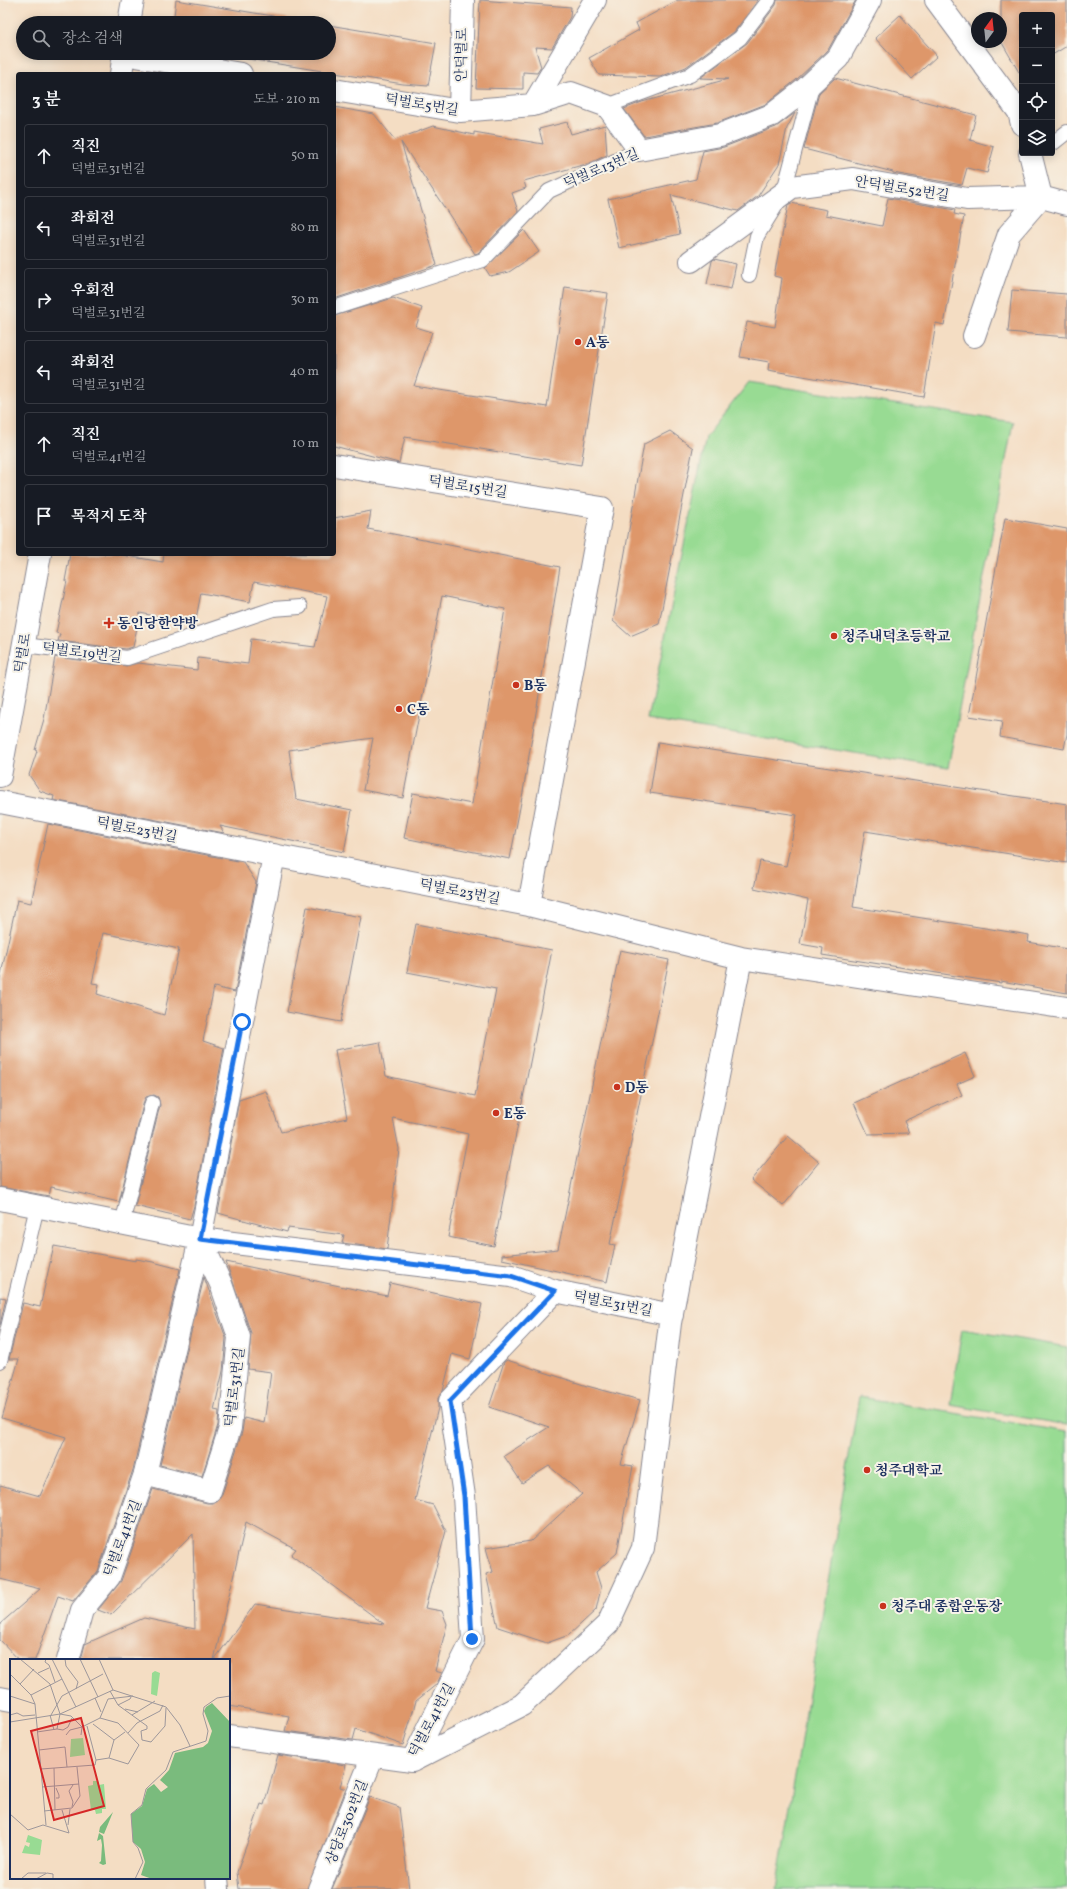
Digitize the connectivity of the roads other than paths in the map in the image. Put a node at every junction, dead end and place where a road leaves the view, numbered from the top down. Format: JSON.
{"nodes":[{"id":1,"x":133,"y":0,"type":"edge"},
{"id":2,"x":463,"y":0,"type":"edge"},
{"id":3,"x":595,"y":0,"type":"edge"},
{"id":4,"x":769,"y":0,"type":"edge"},
{"id":5,"x":870,"y":0,"type":"edge"},
{"id":6,"x":936,"y":0,"type":"edge"},
{"id":7,"x":130,"y":16,"type":"edge"},
{"id":8,"x":123,"y":60,"type":"edge"},
{"id":9,"x":224,"y":72,"type":"edge"},
{"id":10,"x":814,"y":81,"type":"junction"},
{"id":11,"x":336,"y":90,"type":"edge"},
{"id":12,"x":533,"y":105,"type":"junction"},
{"id":13,"x":607,"y":106,"type":"junction"},
{"id":14,"x":460,"y":111,"type":"junction"},
{"id":15,"x":1021,"y":120,"type":"edge"},
{"id":16,"x":1067,"y":132,"type":"edge"},
{"id":17,"x":1055,"y":142,"type":"edge"},
{"id":18,"x":639,"y":150,"type":"junction"},
{"id":19,"x":1034,"y":156,"type":"edge"},
{"id":20,"x":783,"y":194,"type":"junction"},
{"id":21,"x":1041,"y":197,"type":"junction"},
{"id":22,"x":1067,"y":204,"type":"edge"},
{"id":23,"x":691,"y":261,"type":"dead end"},
{"id":24,"x":749,"y":276,"type":"dead end"},
{"id":25,"x":336,"y":307,"type":"edge"},
{"id":26,"x":974,"y":336,"type":"dead end"},
{"id":27,"x":336,"y":465,"type":"edge"},
{"id":28,"x":40,"y":556,"type":"edge"},
{"id":29,"x":300,"y":607,"type":"dead end"},
{"id":30,"x":24,"y":645,"type":"junction"},
{"id":31,"x":0,"y":776,"type":"edge"},
{"id":32,"x":0,"y":802,"type":"edge"},
{"id":33,"x":274,"y":855,"type":"junction"},
{"id":34,"x":529,"y":905,"type":"junction"},
{"id":35,"x":741,"y":958,"type":"junction"},
{"id":36,"x":1067,"y":1008,"type":"edge"},
{"id":37,"x":152,"y":1103,"type":"dead end"},
{"id":38,"x":0,"y":1199,"type":"edge"},
{"id":39,"x":37,"y":1207,"type":"junction"},
{"id":40,"x":122,"y":1224,"type":"junction"},
{"id":41,"x":200,"y":1239,"type":"junction"},
{"id":42,"x":555,"y":1291,"type":"junction"},
{"id":43,"x":672,"y":1315,"type":"junction"},
{"id":44,"x":0,"y":1361,"type":"edge"},
{"id":45,"x":145,"y":1474,"type":"junction"},
{"id":46,"x":469,"y":1573,"type":"joint"},
{"id":47,"x":68,"y":1659,"type":"edge"},
{"id":48,"x":0,"y":1698,"type":"edge"},
{"id":49,"x":10,"y":1700,"type":"edge"},
{"id":50,"x":230,"y":1736,"type":"edge"},
{"id":51,"x":373,"y":1756,"type":"junction"},
{"id":52,"x":412,"y":1762,"type":"junction"},
{"id":53,"x":217,"y":1879,"type":"edge"},
{"id":54,"x":218,"y":1889,"type":"edge"},
{"id":55,"x":319,"y":1889,"type":"edge"}],
"edges":[{"from":1,"to":7,"type":"street"},
{"from":2,"to":14,"type":"street","name":"안덕벌로"},
{"from":3,"to":12,"type":"street"},
{"from":4,"to":13,"type":"lane"},
{"from":5,"to":10,"type":"street","name":"덕벌로13번길"},
{"from":6,"to":15,"type":"street"},
{"from":8,"to":9,"type":"street"},
{"from":10,"to":18,"type":"street","name":"덕벌로13번길"},
{"from":10,"to":20,"type":"lane"},
{"from":11,"to":14,"type":"street","name":"덕벌로5번길"},
{"from":12,"to":13,"type":"street","name":"덕벌로5번길"},
{"from":12,"to":14,"type":"street","name":"덕벌로5번길"},
{"from":13,"to":18,"type":"street"},
{"from":16,"to":17,"type":"lane"},
{"from":18,"to":25,"type":"lane","name":"덕벌로13번길"},
{"from":19,"to":21,"type":"street"},
{"from":20,"to":21,"type":"street","name":"안덕벌로52번길"},
{"from":20,"to":23,"type":"street","name":"안덕벌로52번길"},
{"from":20,"to":24,"type":"lane"},
{"from":21,"to":22,"type":"street","name":"안덕벌로52번길"},
{"from":21,"to":26,"type":"street"},
{"from":27,"to":34,"type":"street","name":"덕벌로15번길"},
{"from":28,"to":30,"type":"street","name":"덕벌로"},
{"from":29,"to":30,"type":"lane","name":"덕벌로19번길"},
{"from":30,"to":31,"type":"street","name":"덕벌로"},
{"from":32,"to":33,"type":"street","name":"덕벌로23번길"},
{"from":33,"to":34,"type":"street","name":"덕벌로23번길"},
{"from":33,"to":41,"type":"street"},
{"from":34,"to":35,"type":"street","name":"덕벌로23번길"},
{"from":35,"to":36,"type":"street","name":"덕벌로23번길"},
{"from":35,"to":43,"type":"street"},
{"from":37,"to":40,"type":"lane"},
{"from":38,"to":39,"type":"street","name":"덕벌로31번길"},
{"from":39,"to":40,"type":"street","name":"덕벌로31번길"},
{"from":39,"to":44,"type":"lane"},
{"from":40,"to":41,"type":"street","name":"덕벌로31번길"},
{"from":41,"to":42,"type":"street","name":"덕벌로31번길"},
{"from":41,"to":45,"type":"street","name":"덕벌로41번길"},
{"from":41,"to":45,"type":"street","name":"덕벌로31번길"},
{"from":42,"to":43,"type":"street","name":"덕벌로31번길"},
{"from":42,"to":46,"type":"street","name":"덕벌로31번길"},
{"from":43,"to":52,"type":"street"},
{"from":45,"to":47,"type":"street","name":"덕벌로41번길"},
{"from":46,"to":52,"type":"street","name":"덕벌로41번길"},
{"from":48,"to":49,"type":"street"},
{"from":50,"to":51,"type":"street","name":"덕벌로41번길"},
{"from":51,"to":52,"type":"street","name":"덕벌로41번길"},
{"from":51,"to":55,"type":"street","name":"상당로302번길"},
{"from":53,"to":54,"type":"street"}]}
